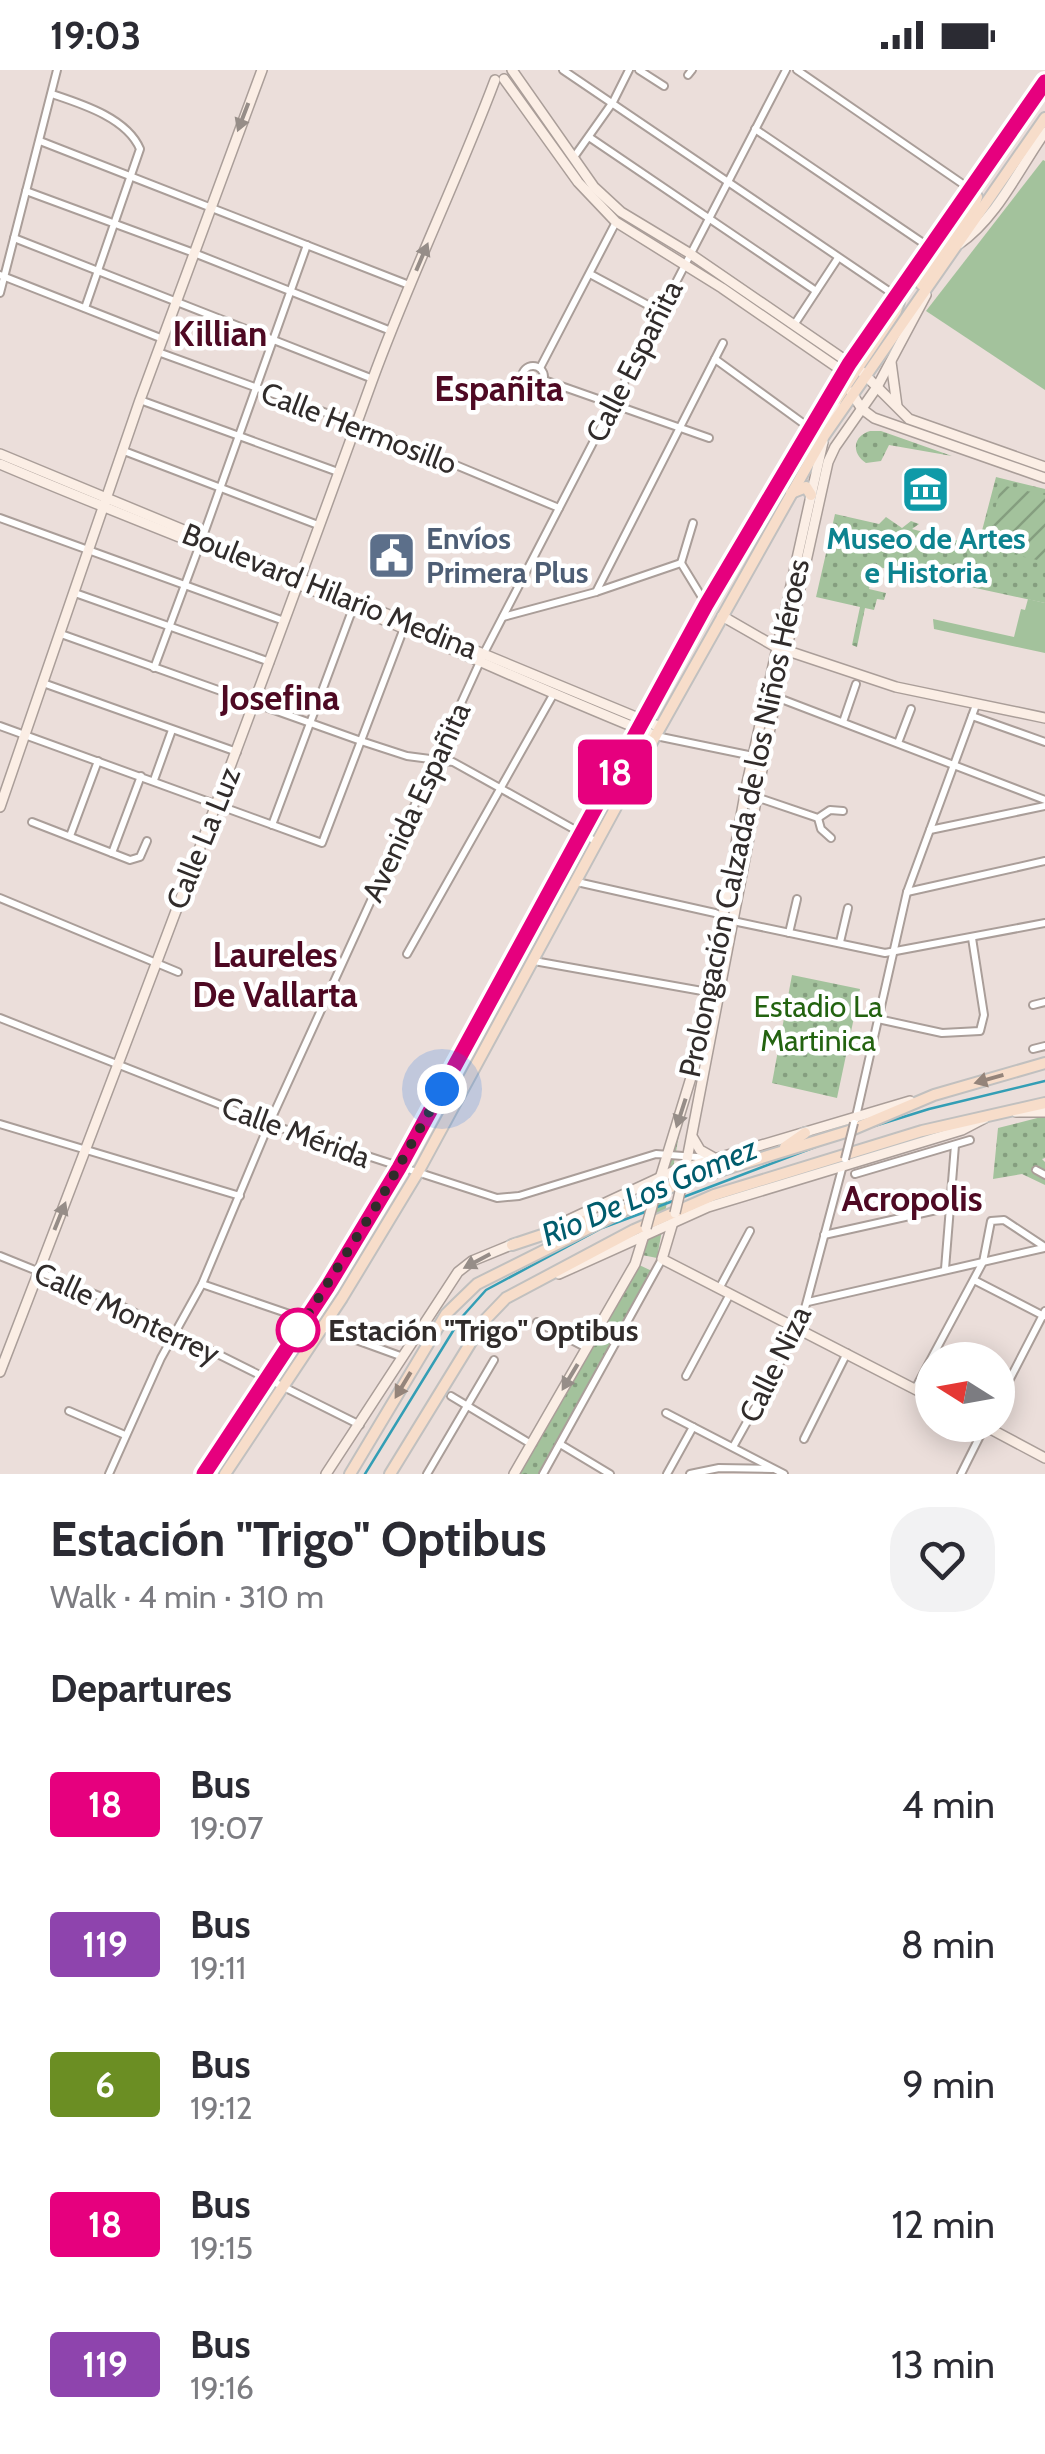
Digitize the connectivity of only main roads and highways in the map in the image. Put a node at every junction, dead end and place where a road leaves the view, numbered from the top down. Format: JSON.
{"nodes":[{"id":1,"x":1045,"y":82,"type":"edge"},
{"id":2,"x":1045,"y":118,"type":"edge"},
{"id":3,"x":971,"y":190,"type":"junction"},
{"id":4,"x":910,"y":312,"type":"junction"},
{"id":5,"x":852,"y":376,"type":"junction"},
{"id":6,"x":838,"y":399,"type":"road end"},
{"id":7,"x":790,"y":494,"type":"junction"},
{"id":8,"x":811,"y":495,"type":"road end"},
{"id":9,"x":1045,"y":1063,"type":"edge"},
{"id":10,"x":434,"y":1103,"type":"junction"},
{"id":11,"x":1045,"y":1103,"type":"edge"},
{"id":12,"x":452,"y":1112,"type":"junction"},
{"id":13,"x":804,"y":1134,"type":"road end"},
{"id":14,"x":677,"y":1184,"type":"junction"},
{"id":15,"x":638,"y":1201,"type":"junction"},
{"id":16,"x":512,"y":1245,"type":"road end"},
{"id":17,"x":204,"y":1474,"type":"edge"},
{"id":18,"x":225,"y":1474,"type":"edge"},
{"id":19,"x":350,"y":1474,"type":"edge"},
{"id":20,"x":390,"y":1474,"type":"edge"}],
"edges":[{"from":1,"to":3,"type":"main road"},
{"from":2,"to":4,"type":"main road"},
{"from":3,"to":4,"type":"main road"},
{"from":3,"to":5,"type":"main road"},
{"from":4,"to":5,"type":"main road"},
{"from":5,"to":6,"type":"main road"},
{"from":5,"to":7,"type":"main road"},
{"from":5,"to":10,"type":"main road"},
{"from":7,"to":8,"type":"main road"},
{"from":7,"to":12,"type":"main road"},
{"from":9,"to":14,"type":"main road","one_way":true},
{"from":10,"to":12,"type":"main road"},
{"from":10,"to":17,"type":"main road"},
{"from":11,"to":20,"type":"main road"},
{"from":12,"to":18,"type":"main road"},
{"from":13,"to":14,"type":"main road"},
{"from":14,"to":15,"type":"main road"},
{"from":15,"to":16,"type":"main road"},
{"from":15,"to":19,"type":"main road","one_way":true}]}
